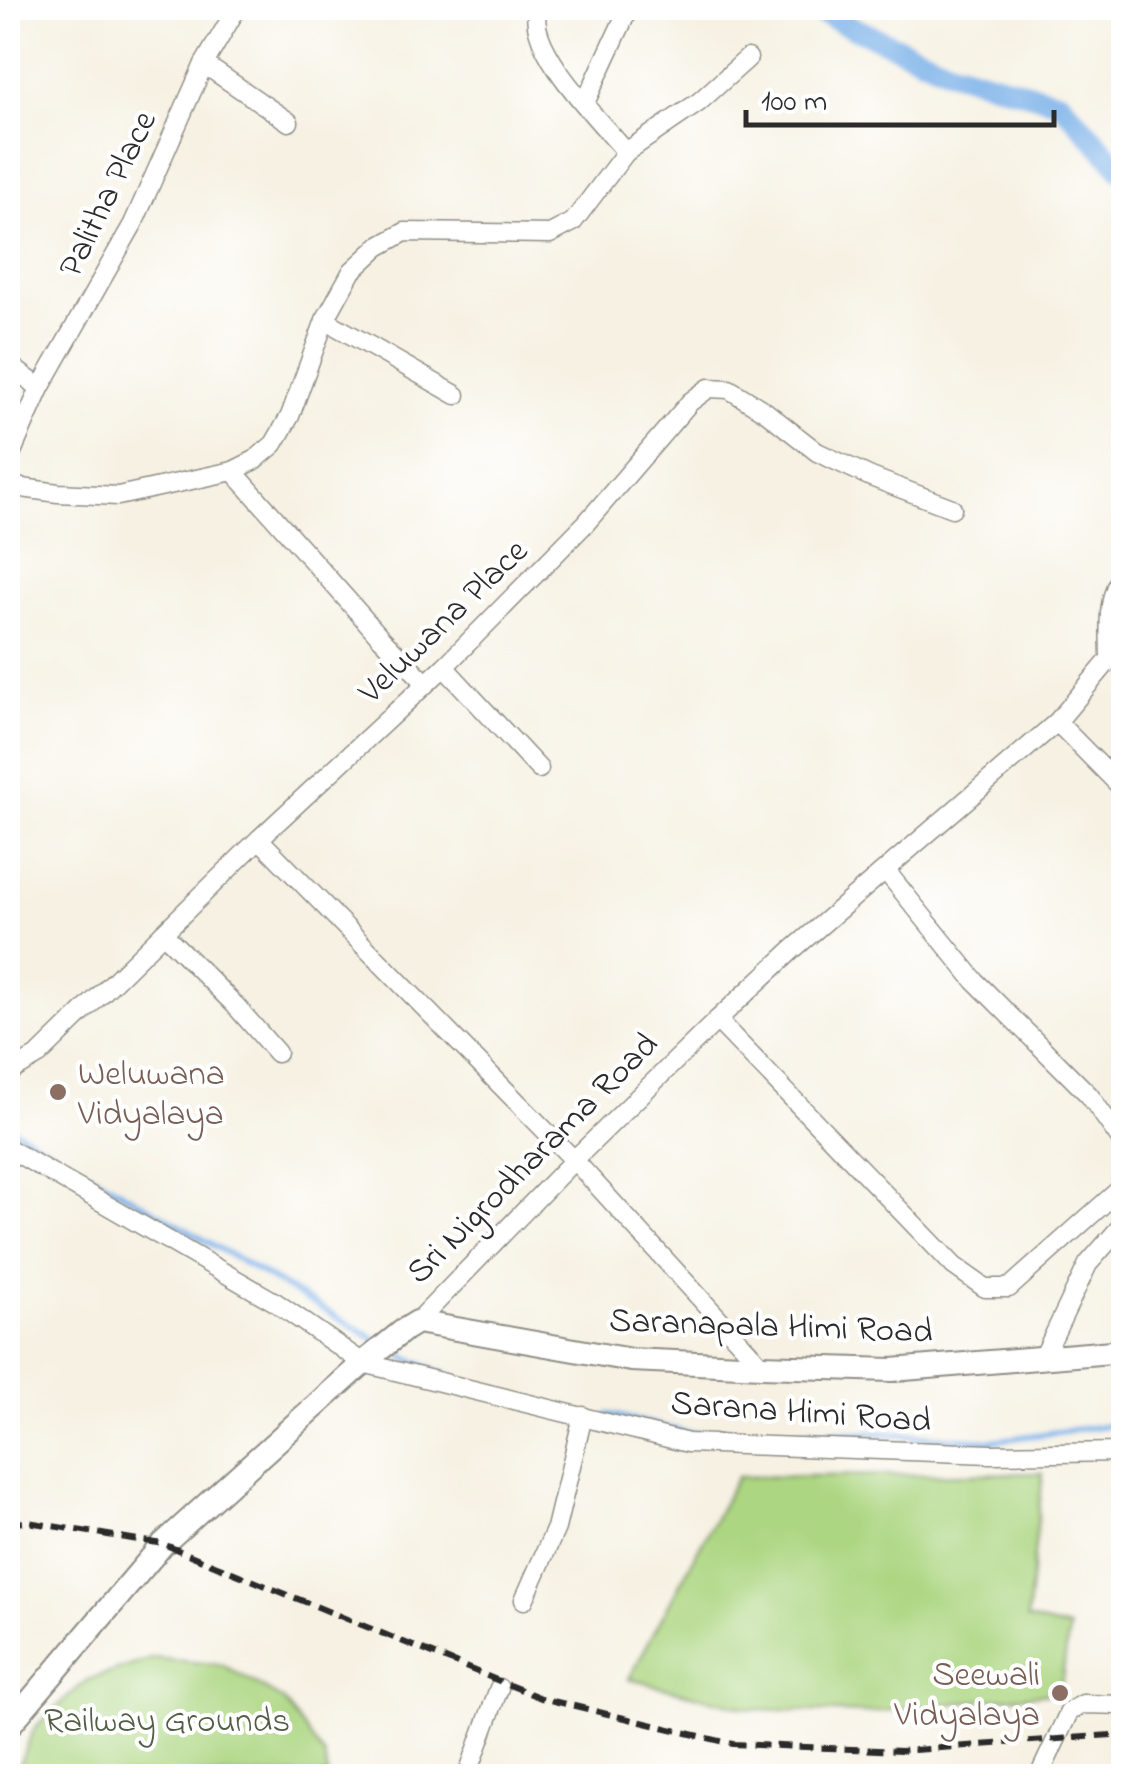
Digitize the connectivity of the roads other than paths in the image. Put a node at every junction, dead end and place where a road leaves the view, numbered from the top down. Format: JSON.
{"nodes":[{"id":1,"x":237,"y":8,"type":"edge"},
{"id":2,"x":538,"y":8,"type":"edge"},
{"id":3,"x":627,"y":12,"type":"dead end"},
{"id":4,"x":748,"y":58,"type":"dead end"},
{"id":5,"x":204,"y":64,"type":"junction"},
{"id":6,"x":585,"y":103,"type":"junction"},
{"id":7,"x":289,"y":122,"type":"dead end"},
{"id":8,"x":626,"y":152,"type":"junction"},
{"id":9,"x":325,"y":320,"type":"junction"},
{"id":10,"x":8,"y":364,"type":"edge"},
{"id":11,"x":40,"y":388,"type":"junction"},
{"id":12,"x":456,"y":395,"type":"dead end"},
{"id":13,"x":8,"y":460,"type":"edge"},
{"id":14,"x":232,"y":471,"type":"junction"},
{"id":15,"x":8,"y":486,"type":"edge"},
{"id":16,"x":952,"y":508,"type":"dead end"},
{"id":17,"x":1124,"y":574,"type":"edge"},
{"id":18,"x":1117,"y":666,"type":"edge"},
{"id":19,"x":444,"y":667,"type":"junction"},
{"id":20,"x":426,"y":683,"type":"junction"},
{"id":21,"x":1057,"y":722,"type":"junction"},
{"id":22,"x":540,"y":768,"type":"dead end"},
{"id":23,"x":1124,"y":790,"type":"edge"},
{"id":24,"x":259,"y":839,"type":"junction"},
{"id":25,"x":886,"y":870,"type":"junction"},
{"id":26,"x":163,"y":932,"type":"junction"},
{"id":27,"x":717,"y":1020,"type":"junction"},
{"id":28,"x":277,"y":1054,"type":"dead end"},
{"id":29,"x":8,"y":1073,"type":"edge"},
{"id":30,"x":1124,"y":1144,"type":"edge"},
{"id":31,"x":8,"y":1148,"type":"edge"},
{"id":32,"x":574,"y":1160,"type":"junction"},
{"id":33,"x":1124,"y":1182,"type":"edge"},
{"id":34,"x":1124,"y":1222,"type":"edge"},
{"id":35,"x":410,"y":1326,"type":"junction"},
{"id":36,"x":1124,"y":1351,"type":"edge"},
{"id":37,"x":1042,"y":1358,"type":"junction"},
{"id":38,"x":369,"y":1359,"type":"junction"},
{"id":39,"x":762,"y":1366,"type":"junction"},
{"id":40,"x":582,"y":1416,"type":"junction"},
{"id":41,"x":1124,"y":1452,"type":"edge"},
{"id":42,"x":524,"y":1600,"type":"dead end"},
{"id":43,"x":499,"y":1688,"type":"dead end"},
{"id":44,"x":1124,"y":1705,"type":"edge"},
{"id":45,"x":8,"y":1727,"type":"edge"},
{"id":46,"x":467,"y":1776,"type":"edge"},
{"id":47,"x":1039,"y":1776,"type":"edge"}],
"edges":[{"from":1,"to":5,"type":"street","name":"Palitha Place"},
{"from":2,"to":6,"type":"street"},
{"from":3,"to":6,"type":"street"},
{"from":4,"to":8,"type":"street"},
{"from":5,"to":7,"type":"street"},
{"from":5,"to":11,"type":"street","name":"Palitha Place"},
{"from":6,"to":8,"type":"street"},
{"from":8,"to":9,"type":"street"},
{"from":9,"to":12,"type":"street"},
{"from":9,"to":14,"type":"street"},
{"from":10,"to":11,"type":"street"},
{"from":11,"to":13,"type":"street","name":"Palitha Place"},
{"from":14,"to":15,"type":"street"},
{"from":14,"to":20,"type":"street"},
{"from":16,"to":19,"type":"street","name":"Veluwana Place"},
{"from":17,"to":18,"type":"street"},
{"from":18,"to":21,"type":"street","name":"Sri Nigrodharama Road"},
{"from":19,"to":20,"type":"street","name":"Veluwana Place"},
{"from":19,"to":22,"type":"street"},
{"from":20,"to":24,"type":"street","name":"Veluwana Place"},
{"from":21,"to":23,"type":"street"},
{"from":21,"to":25,"type":"street","name":"Sri Nigrodharama Road"},
{"from":24,"to":26,"type":"street","name":"Veluwana Place"},
{"from":24,"to":32,"type":"street"},
{"from":25,"to":27,"type":"street","name":"Sri Nigrodharama Road"},
{"from":25,"to":30,"type":"street"},
{"from":26,"to":28,"type":"street"},
{"from":26,"to":29,"type":"street","name":"Veluwana Place"},
{"from":27,"to":32,"type":"street","name":"Sri Nigrodharama Road"},
{"from":27,"to":33,"type":"street"},
{"from":31,"to":38,"type":"street"},
{"from":32,"to":35,"type":"street","name":"Sri Nigrodharama Road"},
{"from":32,"to":39,"type":"street"},
{"from":34,"to":37,"type":"street"},
{"from":35,"to":38,"type":"street","name":"Sri Nigrodharama Road"},
{"from":35,"to":39,"type":"street","name":"Saranapala Himi Road"},
{"from":36,"to":37,"type":"street","name":"Saranapala Himi Road"},
{"from":37,"to":39,"type":"street","name":"Saranapala Himi Road"},
{"from":38,"to":40,"type":"street","name":"Sarana Himi Road"},
{"from":38,"to":45,"type":"street","name":"Sri Nigrodharama Road"},
{"from":40,"to":41,"type":"street","name":"Sarana Himi Road"},
{"from":40,"to":42,"type":"street"},
{"from":43,"to":46,"type":"street"},
{"from":44,"to":47,"type":"street"}]}
